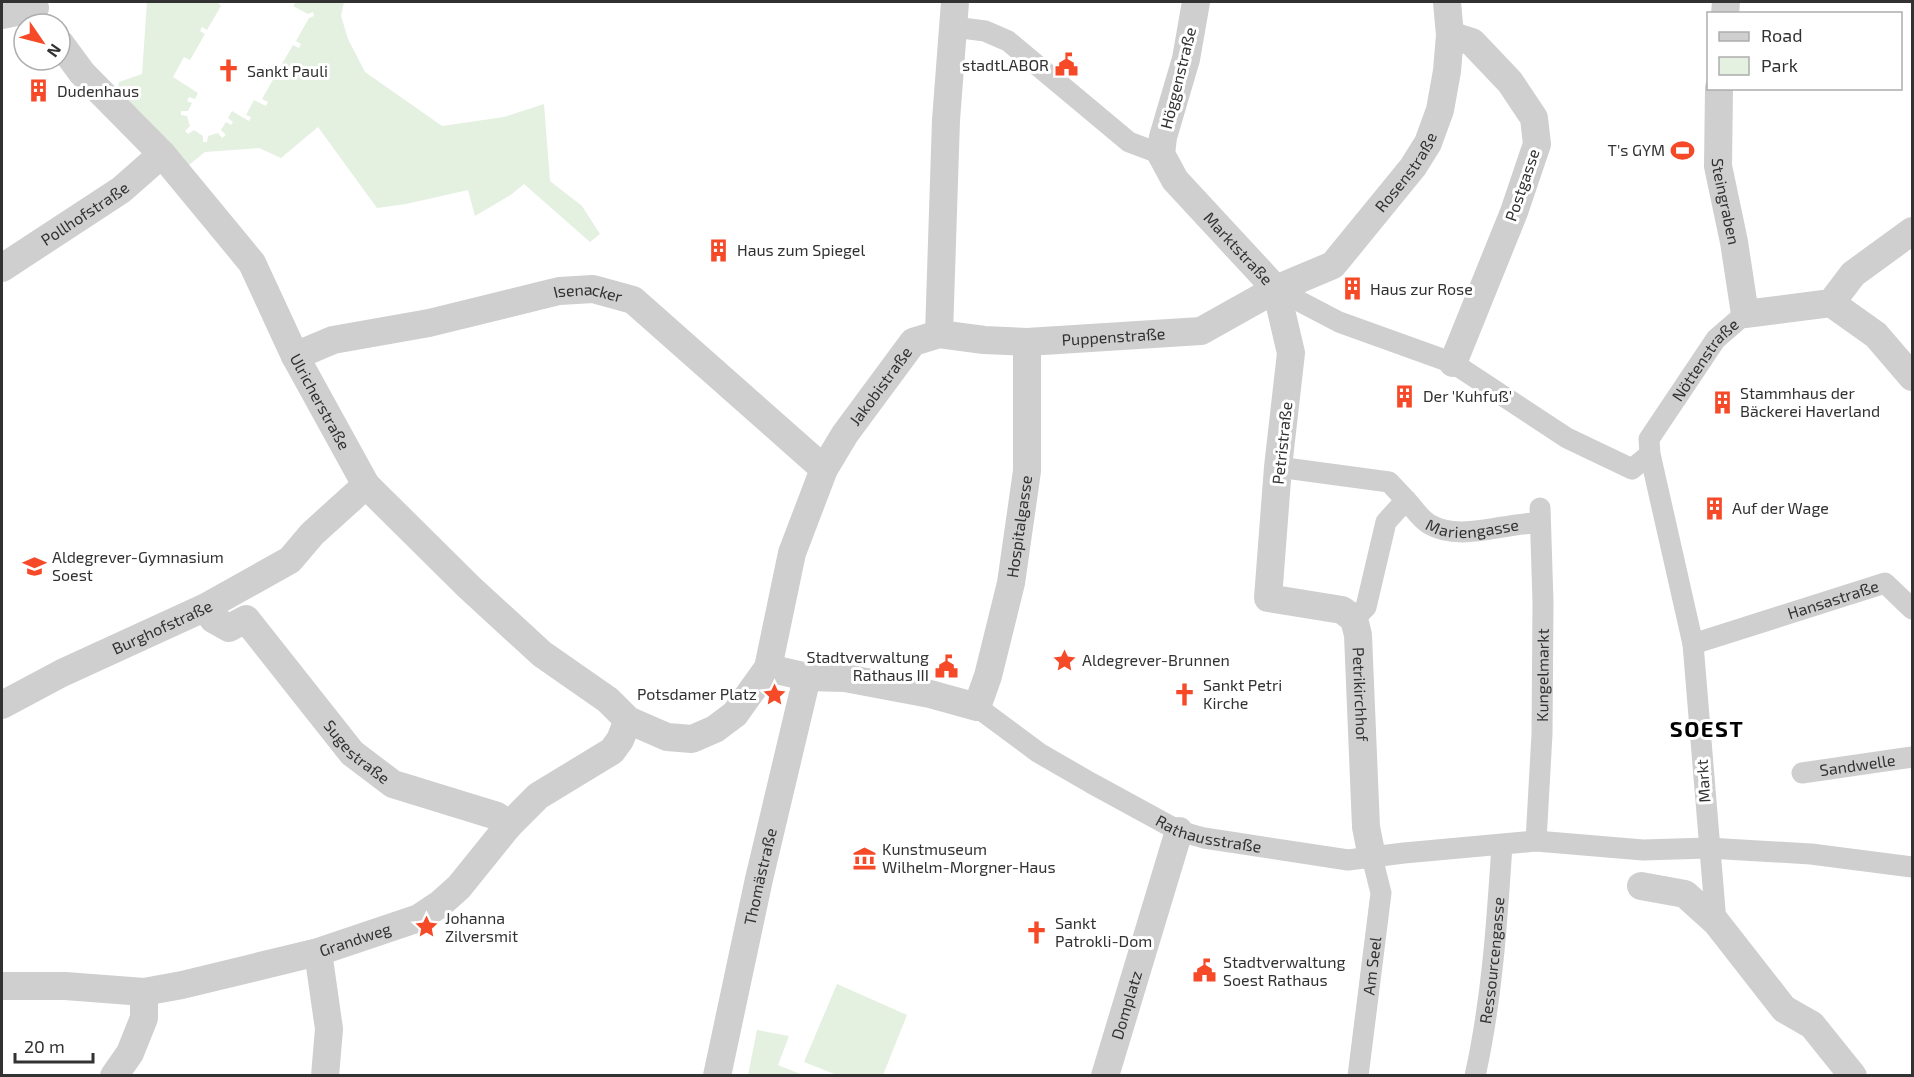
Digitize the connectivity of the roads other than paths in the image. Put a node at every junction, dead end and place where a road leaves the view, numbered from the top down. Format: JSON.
{"nodes":[{"id":1,"x":1196,"y":2,"type":"edge"},
{"id":2,"x":1447,"y":2,"type":"edge"},
{"id":3,"x":38,"y":11,"type":"edge"},
{"id":4,"x":955,"y":14,"type":"edge"},
{"id":5,"x":2,"y":15,"type":"edge"},
{"id":6,"x":1450,"y":34,"type":"junction"},
{"id":7,"x":72,"y":59,"type":"edge"},
{"id":8,"x":1719,"y":90,"type":"edge"},
{"id":9,"x":162,"y":154,"type":"junction"},
{"id":10,"x":1161,"y":154,"type":"junction"},
{"id":11,"x":1912,"y":231,"type":"edge"},
{"id":12,"x":2,"y":268,"type":"edge"},
{"id":13,"x":1276,"y":289,"type":"junction"},
{"id":14,"x":1832,"y":303,"type":"junction"},
{"id":15,"x":1745,"y":314,"type":"junction"},
{"id":16,"x":939,"y":334,"type":"junction"},
{"id":17,"x":1027,"y":342,"type":"junction"},
{"id":18,"x":295,"y":356,"type":"junction"},
{"id":19,"x":1453,"y":363,"type":"junction"},
{"id":20,"x":1912,"y":377,"type":"edge"},
{"id":21,"x":1650,"y":454,"type":"junction"},
{"id":22,"x":1278,"y":467,"type":"junction"},
{"id":23,"x":824,"y":469,"type":"junction"},
{"id":24,"x":366,"y":485,"type":"junction"},
{"id":25,"x":1406,"y":500,"type":"junction"},
{"id":26,"x":1540,"y":515,"type":"joint"},
{"id":27,"x":249,"y":583,"type":"junction"},
{"id":28,"x":206,"y":607,"type":"junction"},
{"id":29,"x":1912,"y":609,"type":"edge"},
{"id":30,"x":246,"y":619,"type":"junction"},
{"id":31,"x":1354,"y":619,"type":"junction"},
{"id":32,"x":1693,"y":644,"type":"junction"},
{"id":33,"x":768,"y":668,"type":"junction"},
{"id":34,"x":807,"y":677,"type":"junction"},
{"id":35,"x":2,"y":705,"type":"edge"},
{"id":36,"x":977,"y":707,"type":"junction"},
{"id":37,"x":628,"y":720,"type":"junction"},
{"id":38,"x":1912,"y":757,"type":"edge"},
{"id":39,"x":1802,"y":773,"type":"dead end"},
{"id":40,"x":509,"y":825,"type":"junction"},
{"id":41,"x":1179,"y":831,"type":"junction"},
{"id":42,"x":1536,"y":841,"type":"junction"},
{"id":43,"x":1502,"y":845,"type":"junction"},
{"id":44,"x":1708,"y":848,"type":"junction"},
{"id":45,"x":1372,"y":857,"type":"junction"},
{"id":46,"x":1912,"y":867,"type":"edge"},
{"id":47,"x":1641,"y":885,"type":"dead end"},
{"id":48,"x":1716,"y":922,"type":"junction"},
{"id":49,"x":318,"y":952,"type":"junction"},
{"id":50,"x":2,"y":986,"type":"edge"},
{"id":51,"x":144,"y":992,"type":"junction"},
{"id":52,"x":114,"y":1076,"type":"edge"},
{"id":53,"x":325,"y":1076,"type":"edge"},
{"id":54,"x":717,"y":1076,"type":"edge"},
{"id":55,"x":1105,"y":1076,"type":"edge"},
{"id":56,"x":1358,"y":1076,"type":"edge"},
{"id":57,"x":1475,"y":1076,"type":"edge"},
{"id":58,"x":1853,"y":1076,"type":"edge"}],
"edges":[{"from":1,"to":10,"type":"street","name":"Höggenstraße"},
{"from":2,"to":6,"type":"street","name":"Rosenstraße"},
{"from":3,"to":5,"type":"street"},
{"from":4,"to":10,"type":"street"},
{"from":4,"to":16,"type":"street"},
{"from":6,"to":13,"type":"street","name":"Rosenstraße"},
{"from":6,"to":19,"type":"street","name":"Postgasse"},
{"from":7,"to":9,"type":"street","name":"Ulricherstraße"},
{"from":8,"to":15,"type":"street","name":"Steingraben"},
{"from":9,"to":12,"type":"street","name":"Pollhofstraße"},
{"from":9,"to":18,"type":"street","name":"Ulricherstraße"},
{"from":10,"to":13,"type":"street","name":"Marktstraße"},
{"from":11,"to":14,"type":"street"},
{"from":13,"to":17,"type":"street","name":"Puppenstraße"},
{"from":13,"to":19,"type":"street","name":"Marktstraße"},
{"from":13,"to":22,"type":"street","name":"Petristraße"},
{"from":14,"to":15,"type":"street","name":"Nöttenstraße"},
{"from":14,"to":20,"type":"street"},
{"from":15,"to":21,"type":"street","name":"Nöttenstraße"},
{"from":16,"to":17,"type":"street","name":"Puppenstraße"},
{"from":16,"to":23,"type":"street","name":"Jakobistraße"},
{"from":17,"to":36,"type":"street","name":"Hospitalgasse"},
{"from":18,"to":23,"type":"street","name":"Isenacker"},
{"from":18,"to":24,"type":"street","name":"Ulricherstraße"},
{"from":19,"to":21,"type":"street","name":"Marktstraße"},
{"from":21,"to":32,"type":"street","name":"Markt"},
{"from":22,"to":25,"type":"street"},
{"from":22,"to":31,"type":"street","name":"Petristraße"},
{"from":23,"to":33,"type":"street","name":"Jakobistraße"},
{"from":24,"to":27,"type":"street","name":"Burghofstraße"},
{"from":24,"to":37,"type":"street","name":"Ulricherstraße"},
{"from":25,"to":26,"type":"street","name":"Mariengasse"},
{"from":25,"to":31,"type":"street","name":"Mariengasse"},
{"from":26,"to":42,"type":"street","name":"Kungelmarkt"},
{"from":27,"to":28,"type":"street","name":"Burghofstraße"},
{"from":27,"to":30,"type":"street"},
{"from":28,"to":30,"type":"street"},
{"from":28,"to":35,"type":"street","name":"Burghofstraße"},
{"from":29,"to":32,"type":"street","name":"Hansastraße"},
{"from":30,"to":40,"type":"street","name":"Sugestraße"},
{"from":31,"to":45,"type":"street","name":"Petrikirchhof"},
{"from":32,"to":44,"type":"street","name":"Markt"},
{"from":33,"to":34,"type":"street"},
{"from":33,"to":37,"type":"street"},
{"from":34,"to":36,"type":"street","name":"Rathausstraße"},
{"from":34,"to":54,"type":"street","name":"Thomästraße"},
{"from":36,"to":41,"type":"street","name":"Rathausstraße"},
{"from":37,"to":40,"type":"street","name":"Grandweg"},
{"from":38,"to":39,"type":"street","name":"Sandwelle"},
{"from":40,"to":49,"type":"street","name":"Grandweg"},
{"from":41,"to":45,"type":"street","name":"Rathausstraße"},
{"from":41,"to":55,"type":"street","name":"Domplatz"},
{"from":42,"to":43,"type":"street","name":"Rathausstraße"},
{"from":42,"to":44,"type":"street","name":"Rathausstraße"},
{"from":43,"to":45,"type":"street","name":"Rathausstraße"},
{"from":43,"to":57,"type":"street","name":"Ressourcengasse"},
{"from":44,"to":46,"type":"street"},
{"from":44,"to":48,"type":"street","name":"Markt"},
{"from":45,"to":56,"type":"street","name":"Am Seel"},
{"from":47,"to":48,"type":"street"},
{"from":48,"to":58,"type":"street"},
{"from":49,"to":51,"type":"street","name":"Grandweg"},
{"from":49,"to":53,"type":"street"},
{"from":50,"to":51,"type":"street","name":"Grandweg"},
{"from":51,"to":52,"type":"street"}]}
